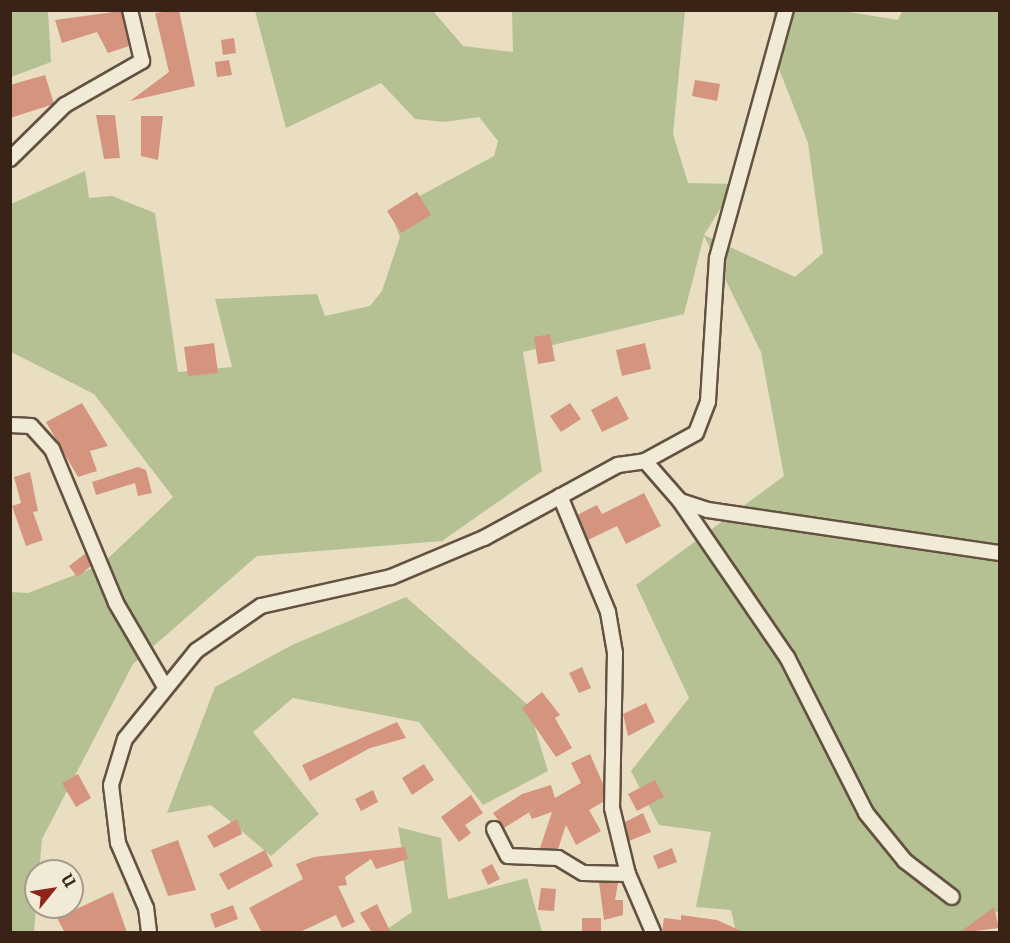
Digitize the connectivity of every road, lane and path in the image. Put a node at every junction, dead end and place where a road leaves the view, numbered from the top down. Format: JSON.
{"nodes":[{"id":1,"x":130,"y":10,"type":"edge"},
{"id":2,"x":786,"y":10,"type":"edge"},
{"id":3,"x":10,"y":159,"type":"edge"},
{"id":4,"x":10,"y":425,"type":"edge"},
{"id":5,"x":645,"y":461,"type":"junction"},
{"id":6,"x":560,"y":496,"type":"junction"},
{"id":7,"x":680,"y":501,"type":"junction"},
{"id":8,"x":999,"y":553,"type":"edge"},
{"id":9,"x":165,"y":687,"type":"junction"},
{"id":10,"x":494,"y":829,"type":"dead end"},
{"id":11,"x":628,"y":874,"type":"junction"},
{"id":12,"x":952,"y":897,"type":"dead end"},
{"id":13,"x":149,"y":933,"type":"edge"},
{"id":14,"x":653,"y":933,"type":"edge"}],
"edges":[{"from":1,"to":3,"type":"street"},
{"from":2,"to":5,"type":"street"},
{"from":4,"to":9,"type":"street"},
{"from":5,"to":6,"type":"street"},
{"from":5,"to":7,"type":"street"},
{"from":6,"to":9,"type":"street"},
{"from":6,"to":11,"type":"street"},
{"from":7,"to":8,"type":"street"},
{"from":7,"to":12,"type":"street"},
{"from":9,"to":13,"type":"street"},
{"from":10,"to":11,"type":"street"},
{"from":11,"to":14,"type":"street"}]}
